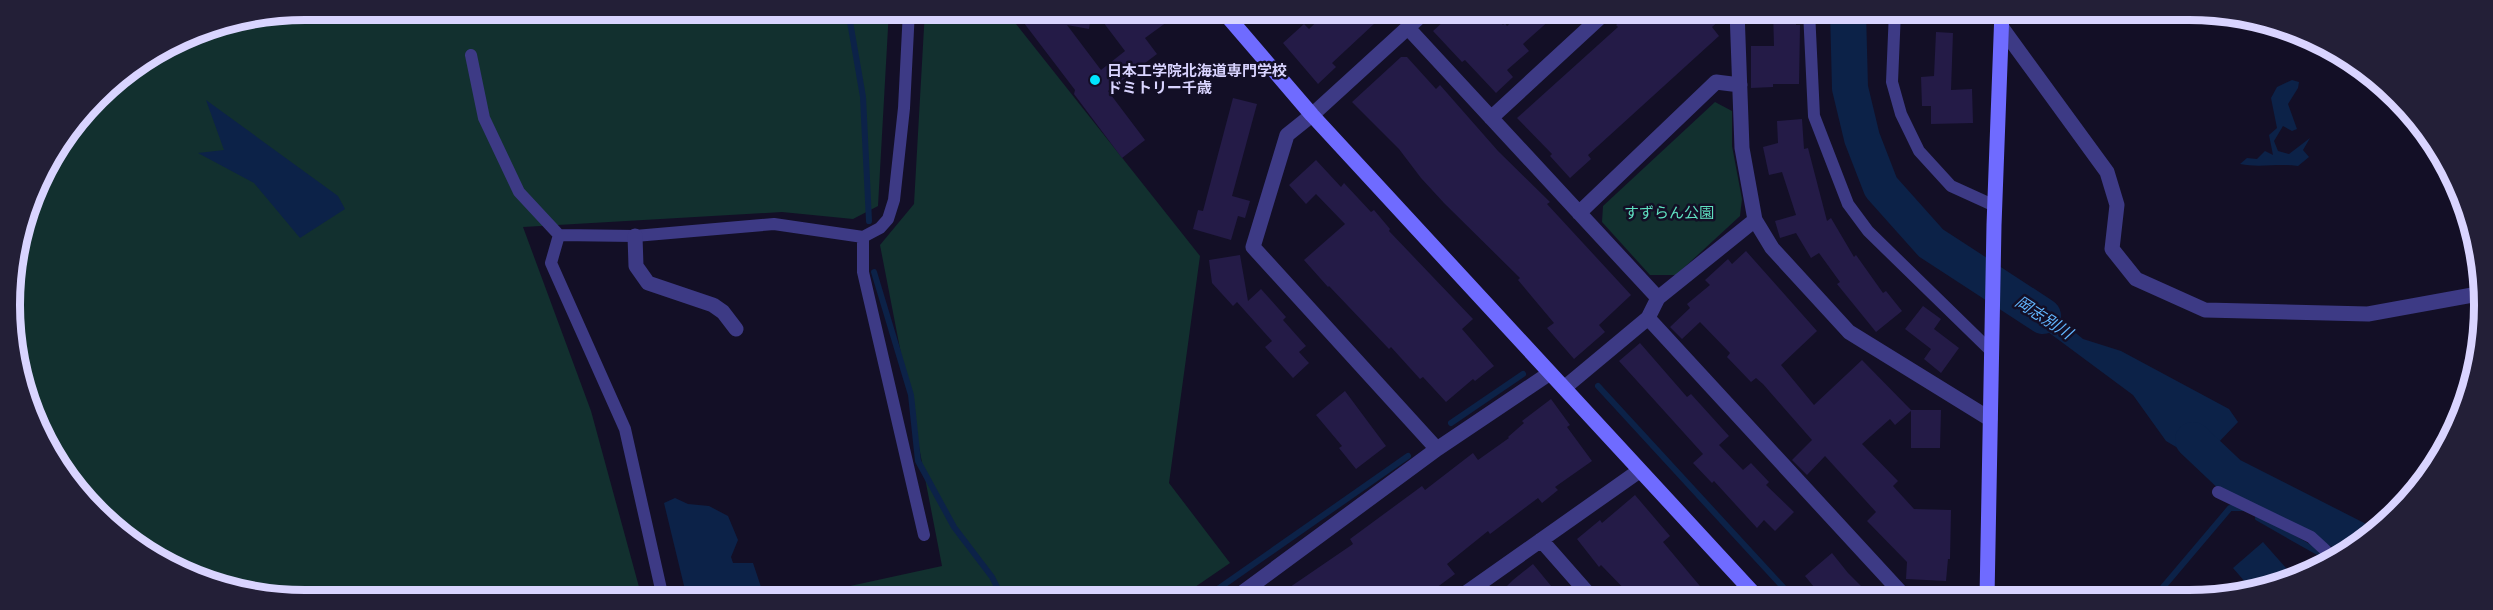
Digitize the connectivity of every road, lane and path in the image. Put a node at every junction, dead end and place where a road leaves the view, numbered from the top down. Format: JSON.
{"nodes":[{"id":1,"x":908,"y":20,"type":"edge"},
{"id":2,"x":1231,"y":20,"type":"edge"},
{"id":3,"x":1416,"y":20,"type":"edge"},
{"id":4,"x":1597,"y":20,"type":"edge"},
{"id":5,"x":1737,"y":20,"type":"edge"},
{"id":6,"x":1809,"y":20,"type":"edge"},
{"id":7,"x":1895,"y":20,"type":"edge"},
{"id":8,"x":2002,"y":20,"type":"edge"},
{"id":9,"x":1408,"y":28,"type":"junction"},
{"id":10,"x":2002,"y":28,"type":"junction"},
{"id":11,"x":471,"y":55,"type":"dead end"},
{"id":12,"x":1740,"y":86,"type":"junction"},
{"id":13,"x":1312,"y":115,"type":"junction"},
{"id":14,"x":1491,"y":118,"type":"junction"},
{"id":15,"x":1995,"y":206,"type":"junction"},
{"id":16,"x":1579,"y":213,"type":"junction"},
{"id":17,"x":1755,"y":220,"type":"junction"},
{"id":18,"x":559,"y":235,"type":"junction"},
{"id":19,"x":635,"y":236,"type":"junction"},
{"id":20,"x":863,"y":237,"type":"junction"},
{"id":21,"x":2473,"y":295,"type":"edge"},
{"id":22,"x":1658,"y":298,"type":"junction"},
{"id":23,"x":1648,"y":318,"type":"junction"},
{"id":24,"x":736,"y":329,"type":"dead end"},
{"id":25,"x":1991,"y":351,"type":"junction"},
{"id":26,"x":1550,"y":373,"type":"junction"},
{"id":27,"x":1564,"y":388,"type":"junction"},
{"id":28,"x":1990,"y":419,"type":"junction"},
{"id":29,"x":1437,"y":449,"type":"junction"},
{"id":30,"x":1639,"y":471,"type":"junction"},
{"id":31,"x":2218,"y":492,"type":"dead end"},
{"id":32,"x":924,"y":535,"type":"dead end"},
{"id":33,"x":1541,"y":540,"type":"junction"},
{"id":34,"x":2329,"y":553,"type":"edge"},
{"id":35,"x":661,"y":590,"type":"edge"},
{"id":36,"x":1246,"y":590,"type":"edge"},
{"id":37,"x":1470,"y":590,"type":"edge"},
{"id":38,"x":1585,"y":590,"type":"edge"},
{"id":39,"x":1751,"y":590,"type":"edge"},
{"id":40,"x":1899,"y":590,"type":"edge"},
{"id":41,"x":1987,"y":590,"type":"edge"}],
"edges":[{"from":1,"to":20,"type":"lane"},
{"from":2,"to":13,"type":"street"},
{"from":3,"to":9,"type":"street"},
{"from":4,"to":14,"type":"street"},
{"from":5,"to":12,"type":"street"},
{"from":6,"to":25,"type":"lane"},
{"from":7,"to":15,"type":"lane"},
{"from":8,"to":10,"type":"street"},
{"from":9,"to":13,"type":"street"},
{"from":9,"to":14,"type":"street"},
{"from":10,"to":15,"type":"street"},
{"from":10,"to":21,"type":"street"},
{"from":11,"to":18,"type":"lane"},
{"from":12,"to":16,"type":"street"},
{"from":12,"to":17,"type":"street"},
{"from":13,"to":26,"type":"street"},
{"from":13,"to":29,"type":"street"},
{"from":14,"to":16,"type":"street"},
{"from":15,"to":25,"type":"street"},
{"from":16,"to":22,"type":"street"},
{"from":17,"to":22,"type":"street"},
{"from":17,"to":28,"type":"street"},
{"from":18,"to":19,"type":"lane"},
{"from":18,"to":35,"type":"lane"},
{"from":19,"to":20,"type":"lane"},
{"from":19,"to":24,"type":"street"},
{"from":20,"to":32,"type":"lane"},
{"from":22,"to":23,"type":"street"},
{"from":23,"to":27,"type":"street"},
{"from":23,"to":40,"type":"street"},
{"from":25,"to":28,"type":"street"},
{"from":26,"to":27,"type":"street"},
{"from":26,"to":29,"type":"street"},
{"from":27,"to":30,"type":"street"},
{"from":28,"to":41,"type":"street"},
{"from":29,"to":36,"type":"street"},
{"from":30,"to":33,"type":"street"},
{"from":30,"to":39,"type":"street"},
{"from":31,"to":34,"type":"lane"},
{"from":33,"to":37,"type":"street"},
{"from":33,"to":38,"type":"street"}]}
